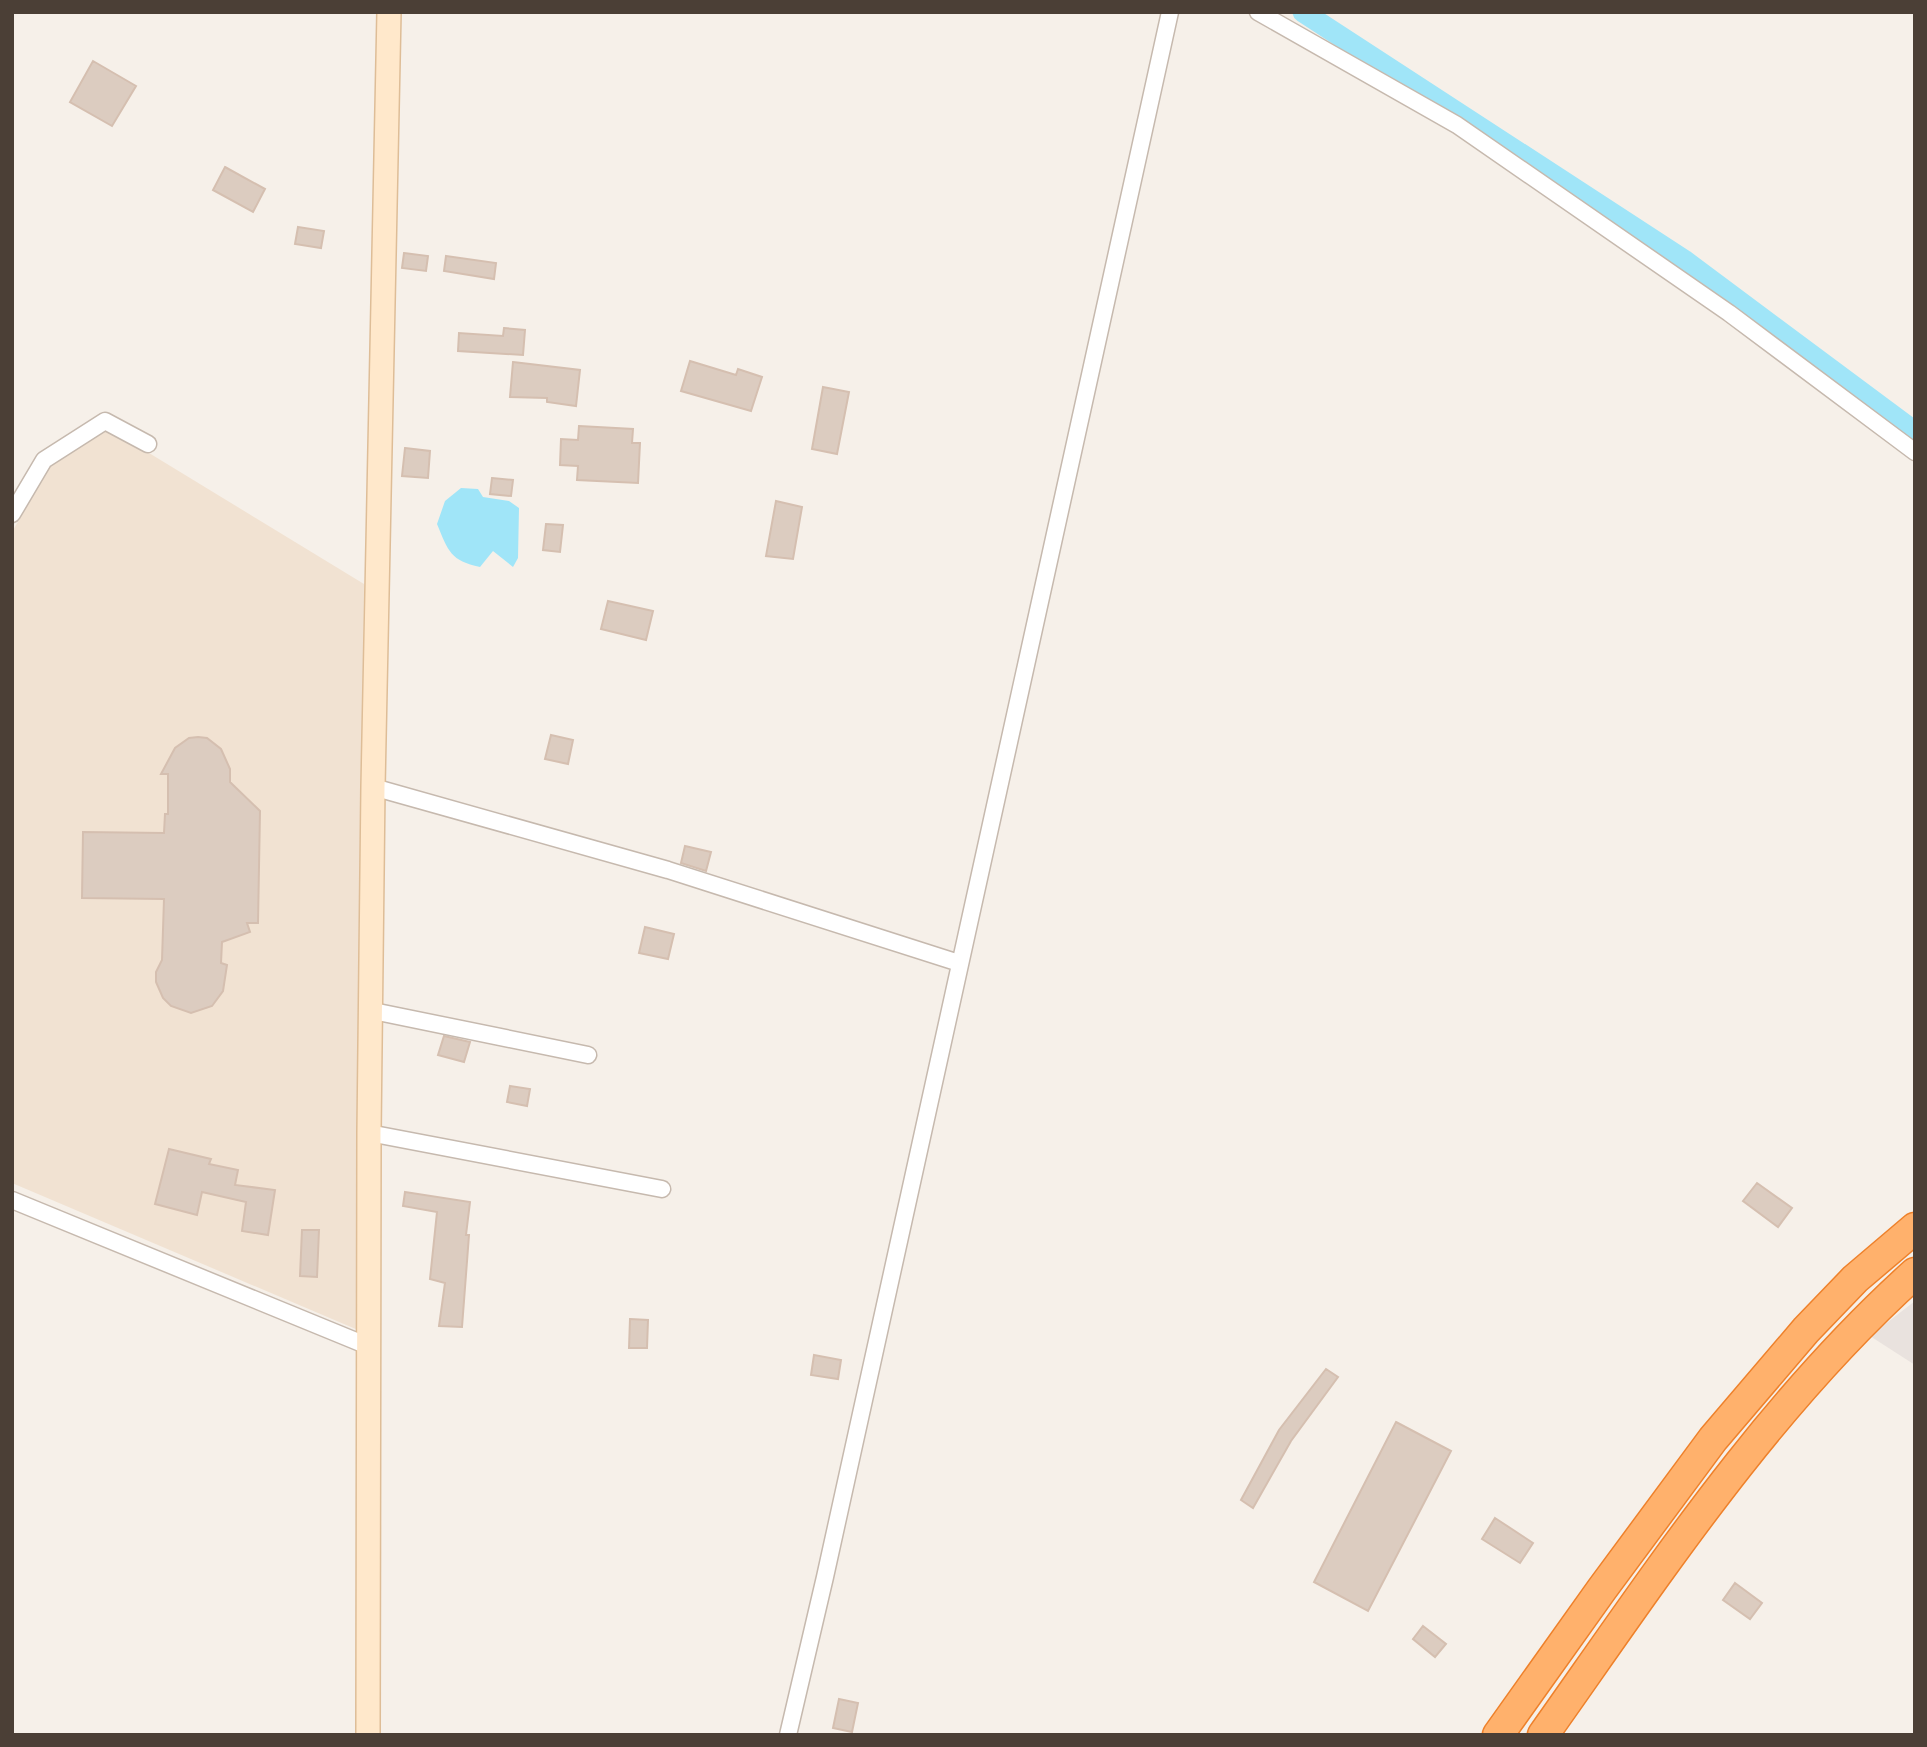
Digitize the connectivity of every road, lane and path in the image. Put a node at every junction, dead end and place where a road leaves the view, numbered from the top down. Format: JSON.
{"nodes":[{"id":1,"x":389,"y":12,"type":"edge"},
{"id":2,"x":1170,"y":12,"type":"edge"},
{"id":3,"x":1258,"y":12,"type":"edge"},
{"id":4,"x":148,"y":444,"type":"dead end"},
{"id":5,"x":1915,"y":452,"type":"edge"},
{"id":6,"x":12,"y":514,"type":"edge"},
{"id":7,"x":373,"y":787,"type":"junction"},
{"id":8,"x":959,"y":963,"type":"junction"},
{"id":9,"x":373,"y":1011,"type":"junction"},
{"id":10,"x":588,"y":1055,"type":"dead end"},
{"id":11,"x":369,"y":1133,"type":"junction"},
{"id":12,"x":662,"y":1189,"type":"dead end"},
{"id":13,"x":12,"y":1200,"type":"edge"},
{"id":14,"x":1915,"y":1228,"type":"edge"},
{"id":15,"x":1915,"y":1273,"type":"edge"},
{"id":16,"x":368,"y":1346,"type":"junction"},
{"id":17,"x":368,"y":1735,"type":"edge"},
{"id":18,"x":788,"y":1735,"type":"edge"},
{"id":19,"x":1498,"y":1735,"type":"edge"},
{"id":20,"x":1543,"y":1735,"type":"edge"}],
"edges":[{"from":1,"to":7,"type":"street"},
{"from":2,"to":8,"type":"street"},
{"from":3,"to":5,"type":"street"},
{"from":4,"to":6,"type":"street"},
{"from":7,"to":8,"type":"street"},
{"from":7,"to":9,"type":"street"},
{"from":8,"to":18,"type":"street"},
{"from":9,"to":10,"type":"street"},
{"from":9,"to":11,"type":"street"},
{"from":11,"to":12,"type":"street"},
{"from":11,"to":16,"type":"street"},
{"from":13,"to":16,"type":"street"},
{"from":14,"to":19,"type":"highway"},
{"from":15,"to":20,"type":"highway"},
{"from":16,"to":17,"type":"street"}]}
